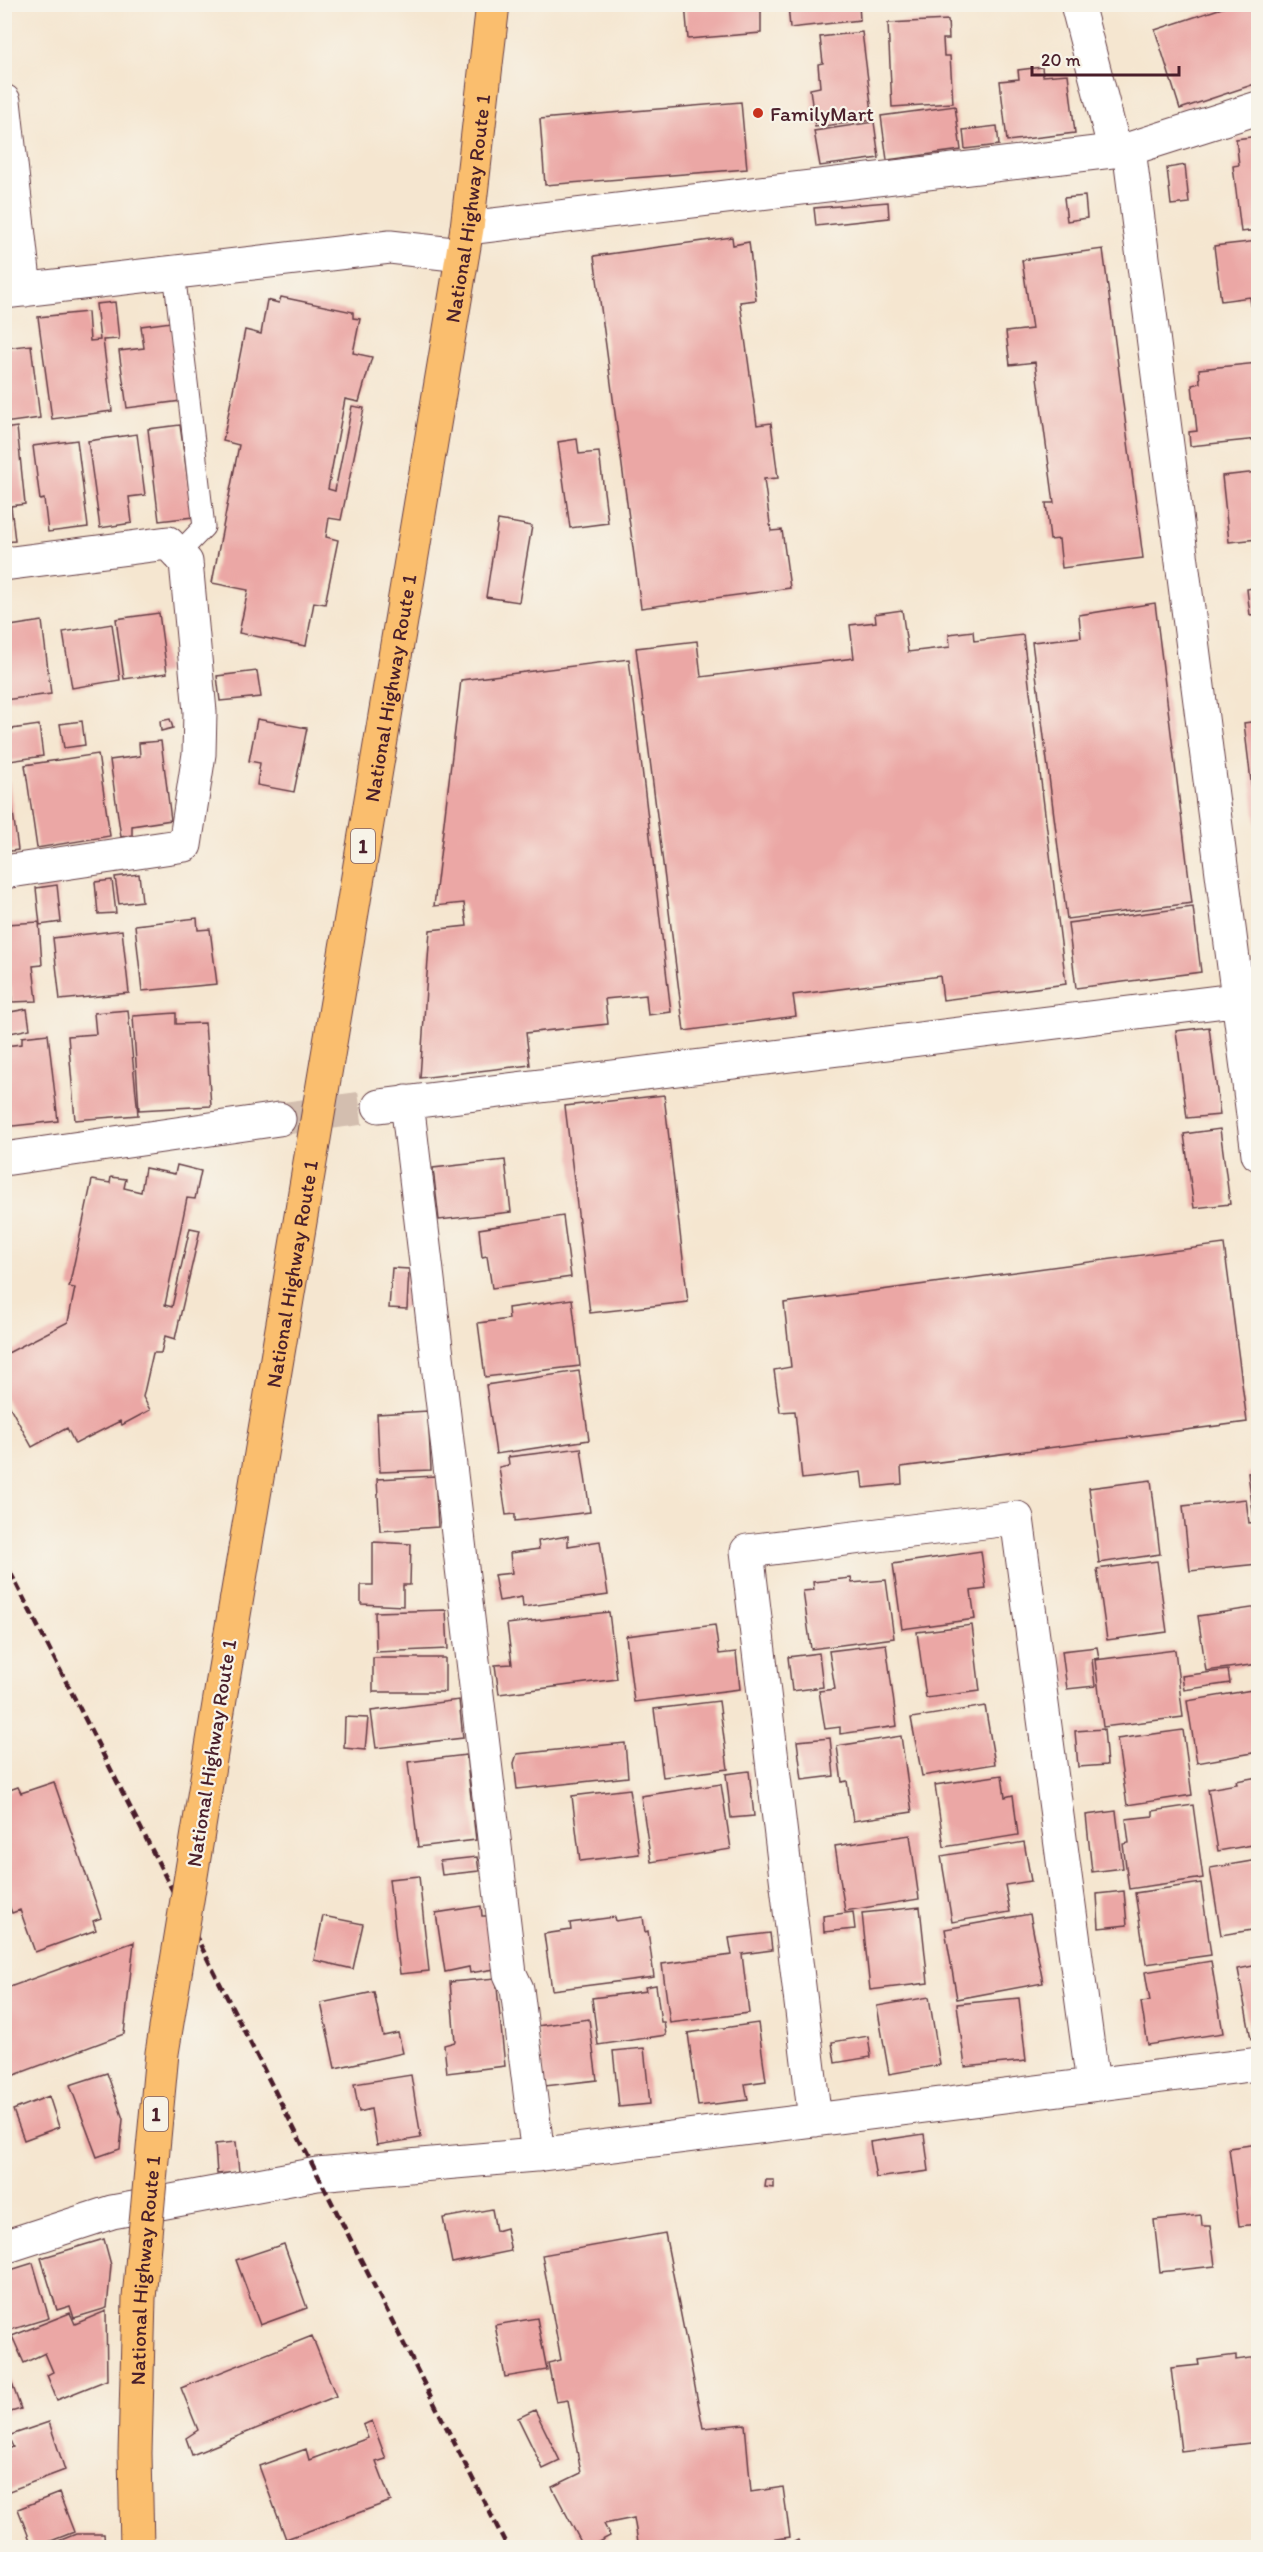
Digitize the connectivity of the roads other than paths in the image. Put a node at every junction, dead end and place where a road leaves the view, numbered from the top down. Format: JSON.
{"nodes":[{"id":1,"x":493,"y":4,"type":"edge"},
{"id":2,"x":1077,"y":4,"type":"edge"},
{"id":3,"x":4,"y":101,"type":"edge"},
{"id":4,"x":1258,"y":108,"type":"edge"},
{"id":5,"x":1122,"y":150,"type":"junction"},
{"id":6,"x":465,"y":242,"type":"junction"},
{"id":7,"x":174,"y":272,"type":"junction"},
{"id":8,"x":15,"y":291,"type":"edge"},
{"id":9,"x":178,"y":554,"type":"junction"},
{"id":10,"x":4,"y":564,"type":"edge"},
{"id":11,"x":4,"y":872,"type":"edge"},
{"id":12,"x":1249,"y":998,"type":"edge"},
{"id":13,"x":279,"y":1119,"type":"tunnel mouth"},
{"id":14,"x":1258,"y":1154,"type":"edge"},
{"id":15,"x":4,"y":1159,"type":"edge"},
{"id":16,"x":1258,"y":2064,"type":"edge"},
{"id":17,"x":1093,"y":2085,"type":"junction"},
{"id":18,"x":815,"y":2120,"type":"junction"},
{"id":19,"x":538,"y":2155,"type":"junction"},
{"id":20,"x":4,"y":2247,"type":"edge"},
{"id":21,"x":137,"y":2547,"type":"edge"}],
"edges":[{"from":1,"to":6,"type":"highway","name":"National Highway Route 1","number":"1"},
{"from":2,"to":5,"type":"street"},
{"from":3,"to":8,"type":"street"},
{"from":4,"to":5,"type":"street"},
{"from":5,"to":6,"type":"street"},
{"from":5,"to":12,"type":"street"},
{"from":6,"to":7,"type":"street"},
{"from":6,"to":21,"type":"highway","name":"National Highway Route 1","number":"1","bridge":true},
{"from":7,"to":8,"type":"street"},
{"from":7,"to":9,"type":"lane"},
{"from":9,"to":10,"type":"street"},
{"from":9,"to":11,"type":"street"},
{"from":12,"to":14,"type":"street"},
{"from":12,"to":19,"type":"street"},
{"from":13,"to":15,"type":"street"},
{"from":16,"to":17,"type":"street"},
{"from":17,"to":18,"type":"street"},
{"from":17,"to":18,"type":"street"},
{"from":18,"to":19,"type":"street"},
{"from":19,"to":20,"type":"street"}]}
